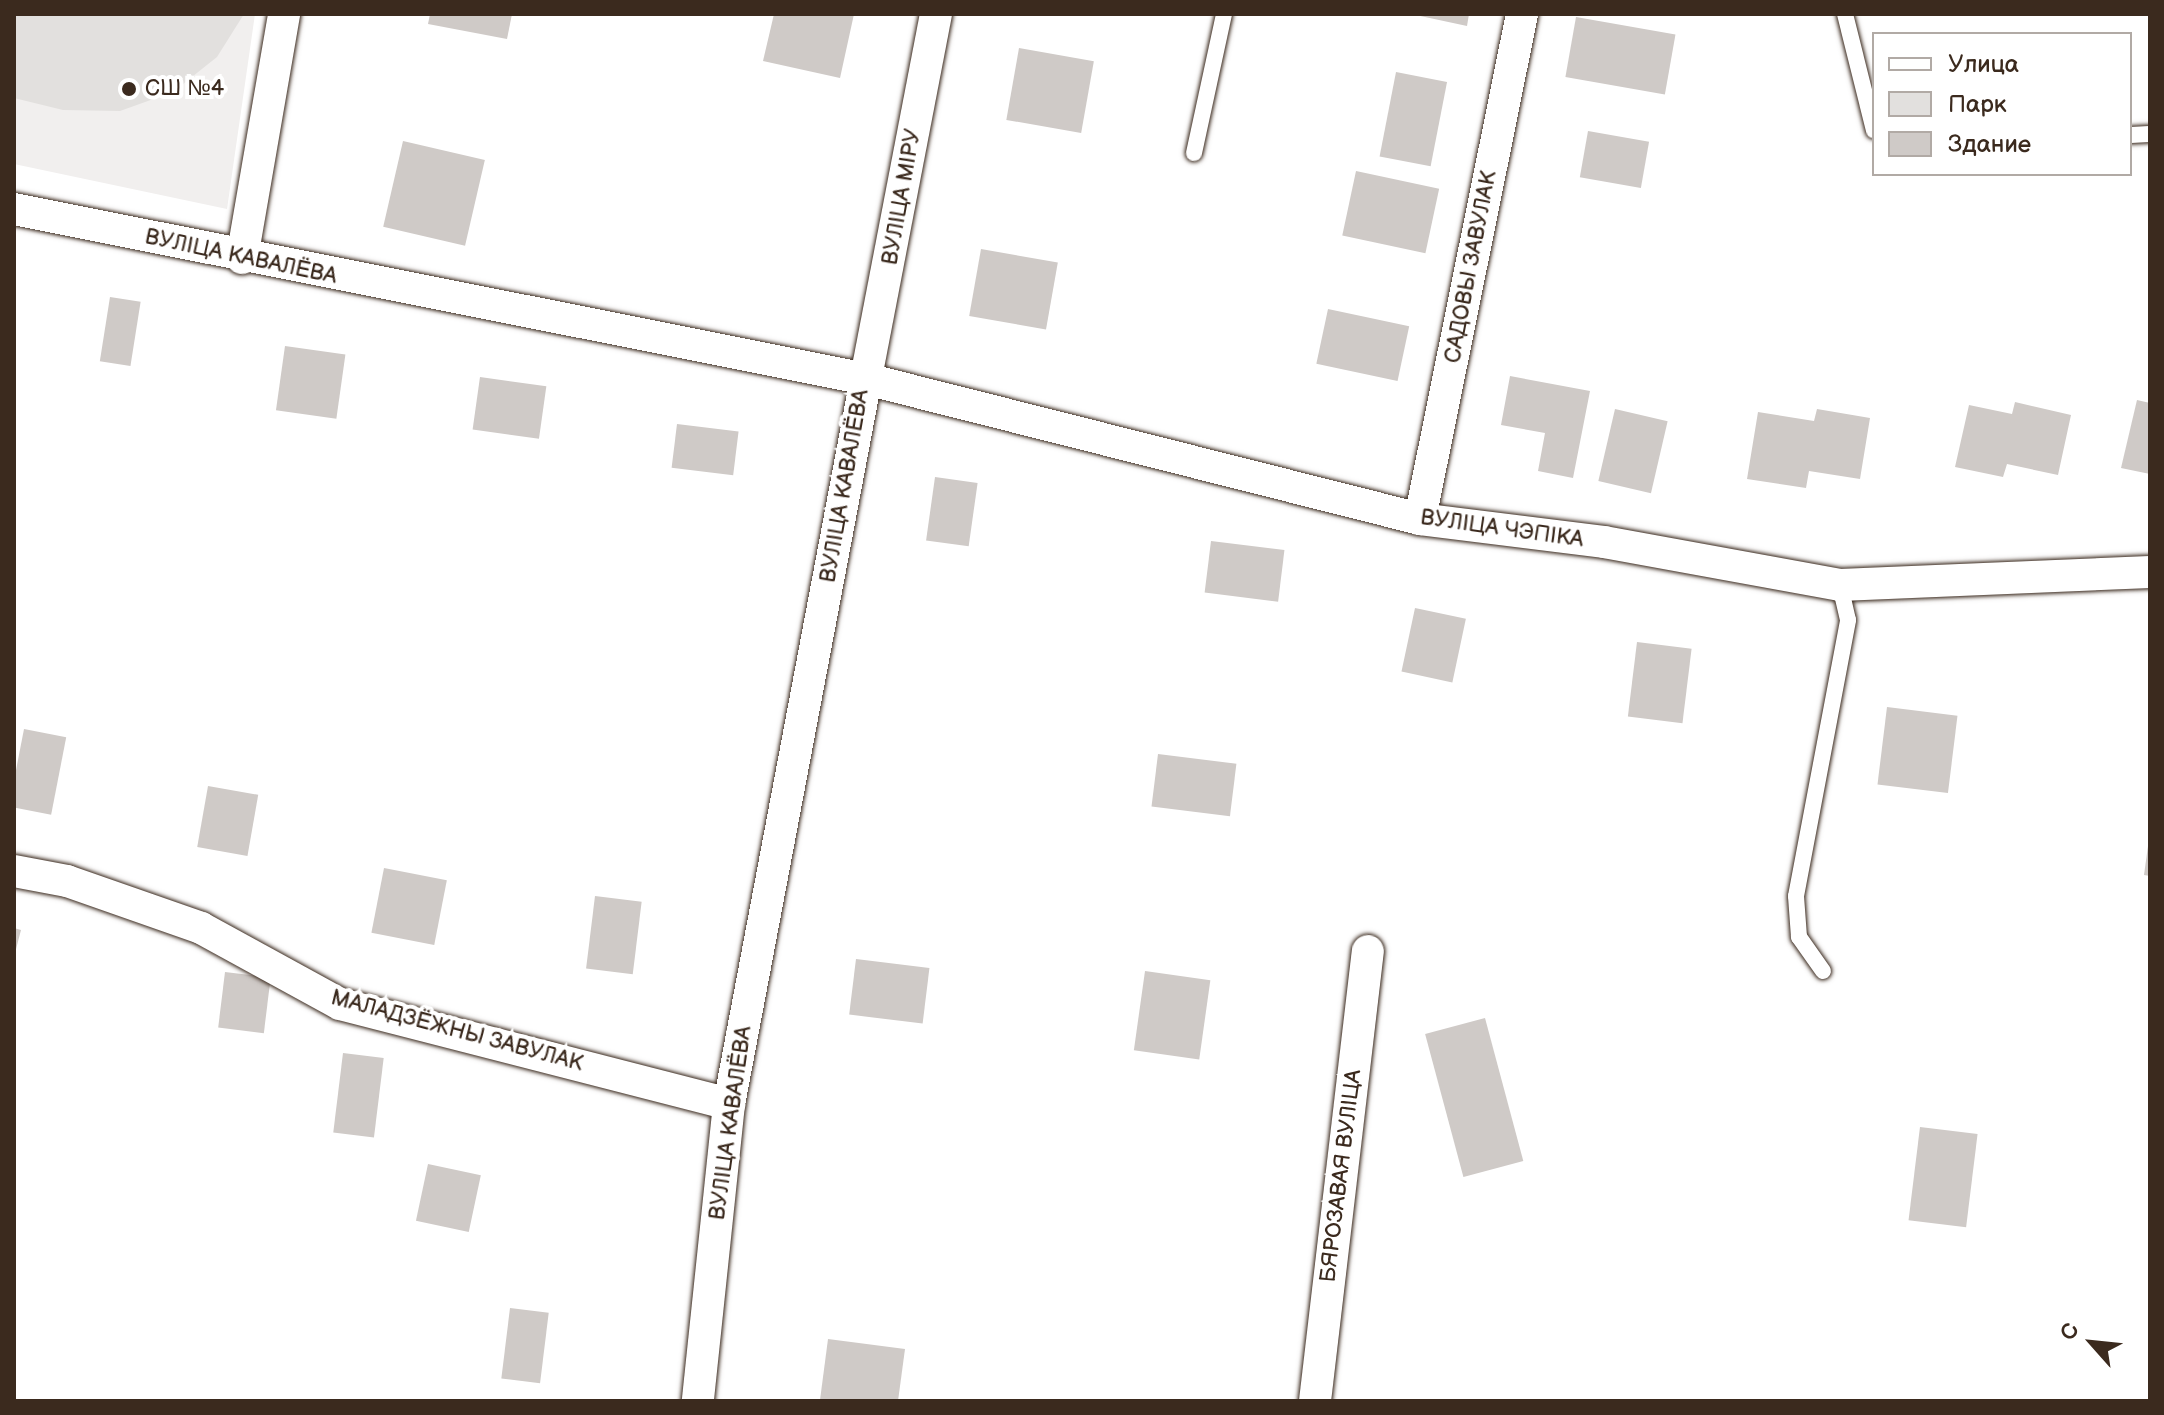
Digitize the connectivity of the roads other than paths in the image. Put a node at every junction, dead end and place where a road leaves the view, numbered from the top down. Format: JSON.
{"nodes":[{"id":1,"x":284,"y":14,"type":"edge"},
{"id":2,"x":936,"y":14,"type":"edge"},
{"id":3,"x":1224,"y":14,"type":"edge"},
{"id":4,"x":1522,"y":14,"type":"edge"},
{"id":5,"x":1845,"y":14,"type":"edge"},
{"id":6,"x":1872,"y":122,"type":"edge"},
{"id":7,"x":1194,"y":153,"type":"dead end"},
{"id":8,"x":14,"y":209,"type":"edge"},
{"id":9,"x":242,"y":258,"type":"junction"},
{"id":10,"x":866,"y":379,"type":"junction"},
{"id":11,"x":1420,"y":519,"type":"junction"},
{"id":12,"x":2150,"y":572,"type":"edge"},
{"id":13,"x":1840,"y":585,"type":"junction"},
{"id":14,"x":14,"y":871,"type":"edge"},
{"id":15,"x":1368,"y":951,"type":"dead end"},
{"id":16,"x":1823,"y":971,"type":"dead end"},
{"id":17,"x":729,"y":1104,"type":"junction"},
{"id":18,"x":698,"y":1401,"type":"edge"},
{"id":19,"x":1315,"y":1401,"type":"edge"}],
"edges":[{"from":1,"to":9,"type":"street"},
{"from":2,"to":10,"type":"street","name":"ВУЛІЦА МІРУ"},
{"from":3,"to":7,"type":"lane"},
{"from":4,"to":11,"type":"street","name":"САДОВЫ ЗАВУЛАК"},
{"from":5,"to":6,"type":"lane"},
{"from":8,"to":9,"type":"street","name":"ВУЛІЦА КАВАЛЁВА"},
{"from":9,"to":10,"type":"street","name":"ВУЛІЦА КАВАЛЁВА"},
{"from":10,"to":11,"type":"street","name":"ВУЛІЦА ЧЭПІКА"},
{"from":10,"to":17,"type":"street","name":"ВУЛІЦА КАВАЛЁВА"},
{"from":11,"to":13,"type":"street","name":"ВУЛІЦА ЧЭПІКА"},
{"from":12,"to":13,"type":"street","name":"ВУЛІЦА ЧЭПІКА"},
{"from":13,"to":16,"type":"lane"},
{"from":14,"to":17,"type":"street","name":"МАЛАДЗЁЖНЫ ЗАВУЛАК"},
{"from":15,"to":19,"type":"street","name":"БЯРОЗАВАЯ ВУЛІЦА"},
{"from":17,"to":18,"type":"street","name":"ВУЛІЦА КАВАЛЁВА"}]}
